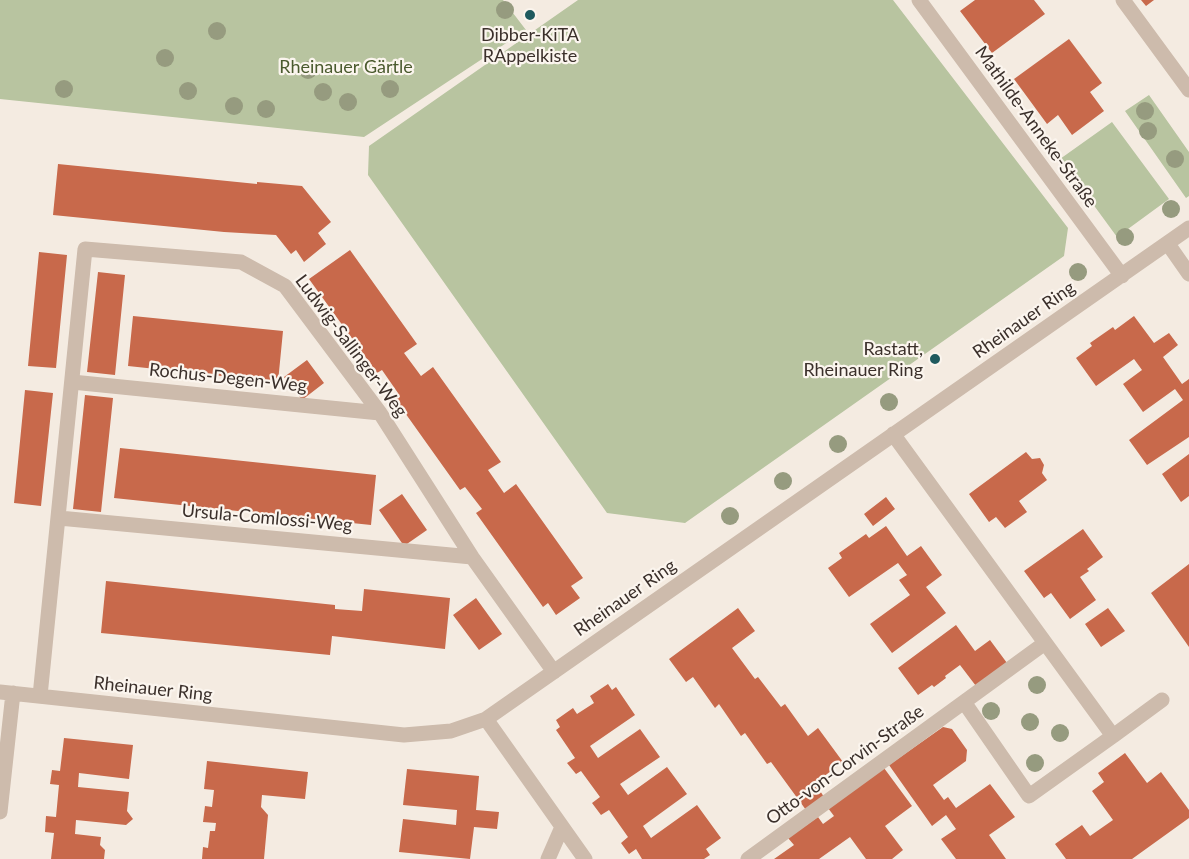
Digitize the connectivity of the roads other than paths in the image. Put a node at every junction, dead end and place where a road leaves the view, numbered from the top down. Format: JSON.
{"nodes":[{"id":1,"x":919,"y":0,"type":"edge"},
{"id":2,"x":1123,"y":0,"type":"edge"},
{"id":3,"x":1189,"y":90,"type":"edge"},
{"id":4,"x":1189,"y":228,"type":"edge"},
{"id":5,"x":1168,"y":244,"type":"junction"},
{"id":6,"x":1189,"y":274,"type":"edge"},
{"id":7,"x":1122,"y":276,"type":"junction"},
{"id":8,"x":72,"y":382,"type":"junction"},
{"id":9,"x":380,"y":413,"type":"junction"},
{"id":10,"x":893,"y":434,"type":"junction"},
{"id":11,"x":58,"y":518,"type":"junction"},
{"id":12,"x":472,"y":557,"type":"junction"},
{"id":13,"x":1046,"y":643,"type":"junction"},
{"id":14,"x":554,"y":672,"type":"junction"},
{"id":15,"x":6,"y":692,"type":"edge"},
{"id":16,"x":40,"y":696,"type":"junction"},
{"id":17,"x":1162,"y":700,"type":"dead end"},
{"id":18,"x":964,"y":702,"type":"junction"},
{"id":19,"x":486,"y":719,"type":"junction"},
{"id":20,"x":1113,"y":736,"type":"junction"},
{"id":21,"x":0,"y":812,"type":"edge"},
{"id":22,"x":562,"y":827,"type":"junction"},
{"id":23,"x":548,"y":859,"type":"edge"},
{"id":24,"x":585,"y":859,"type":"edge"},
{"id":25,"x":748,"y":859,"type":"edge"}],
"edges":[{"from":1,"to":7,"type":"street","name":"Mathilde-Anneke-Straße"},
{"from":2,"to":3,"type":"street"},
{"from":4,"to":5,"type":"street","name":"Rheinauer Ring"},
{"from":5,"to":6,"type":"street"},
{"from":5,"to":7,"type":"street","name":"Rheinauer Ring"},
{"from":7,"to":10,"type":"street","name":"Rheinauer Ring"},
{"from":8,"to":9,"type":"street","name":"Rochus-Degen-Weg"},
{"from":8,"to":9,"type":"street","name":"Ludwig-Sallinger-Weg"},
{"from":8,"to":11,"type":"street","name":"Ludwig-Sallinger-Weg"},
{"from":9,"to":12,"type":"street","name":"Ludwig-Sallinger-Weg"},
{"from":10,"to":13,"type":"street"},
{"from":10,"to":14,"type":"street","name":"Rheinauer Ring"},
{"from":11,"to":12,"type":"street","name":"Ursula-Comlossi-Weg"},
{"from":11,"to":16,"type":"street","name":"Ludwig-Sallinger-Weg"},
{"from":12,"to":14,"type":"street","name":"Ludwig-Sallinger-Weg"},
{"from":13,"to":18,"type":"street","name":"Otto-von-Corvin-Straße"},
{"from":13,"to":20,"type":"street"},
{"from":14,"to":19,"type":"street","name":"Rheinauer Ring"},
{"from":15,"to":16,"type":"street","name":"Rheinauer Ring"},
{"from":15,"to":21,"type":"street"},
{"from":16,"to":19,"type":"street","name":"Rheinauer Ring"},
{"from":17,"to":20,"type":"street"},
{"from":18,"to":20,"type":"street"},
{"from":18,"to":25,"type":"street","name":"Otto-von-Corvin-Straße"},
{"from":19,"to":22,"type":"street"},
{"from":22,"to":23,"type":"street"},
{"from":22,"to":24,"type":"street"}]}
